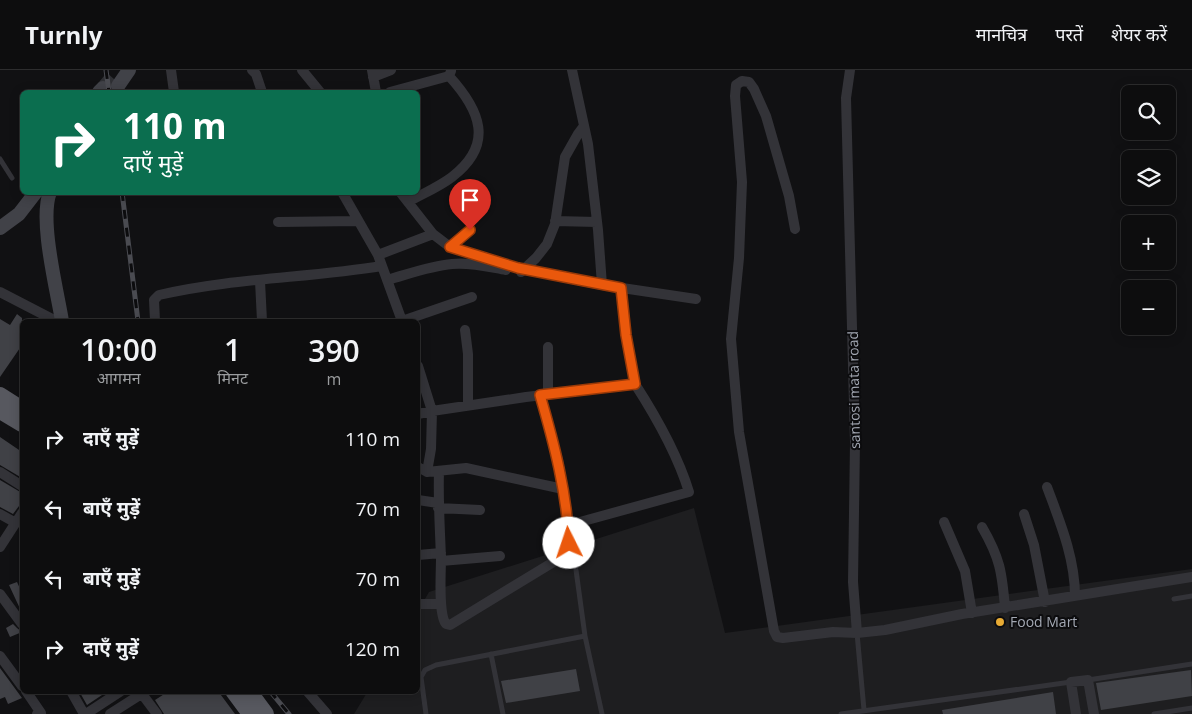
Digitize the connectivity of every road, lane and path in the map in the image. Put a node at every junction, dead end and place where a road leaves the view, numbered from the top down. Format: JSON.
{"nodes":[{"id":1,"x":171,"y":70,"type":"edge"},
{"id":2,"x":252,"y":70,"type":"edge"},
{"id":3,"x":302,"y":70,"type":"edge"},
{"id":4,"x":391,"y":70,"type":"edge"},
{"id":5,"x":572,"y":70,"type":"edge"},
{"id":6,"x":850,"y":70,"type":"edge"},
{"id":7,"x":373,"y":73,"type":"edge"},
{"id":8,"x":450,"y":73,"type":"edge"},
{"id":9,"x":174,"y":90,"type":"edge"},
{"id":10,"x":261,"y":90,"type":"edge"},
{"id":11,"x":318,"y":90,"type":"edge"},
{"id":12,"x":376,"y":90,"type":"edge"},
{"id":13,"x":396,"y":90,"type":"edge"},
{"id":14,"x":584,"y":126,"type":"junction"},
{"id":15,"x":0,"y":159,"type":"edge"},
{"id":16,"x":12,"y":178,"type":"dead end"},
{"id":17,"x":34,"y":195,"type":"edge"},
{"id":18,"x":49,"y":195,"type":"edge"},
{"id":19,"x":344,"y":195,"type":"edge"},
{"id":20,"x":402,"y":195,"type":"edge"},
{"id":21,"x":408,"y":202,"type":"junction"},
{"id":22,"x":358,"y":221,"type":"junction"},
{"id":23,"x":278,"y":222,"type":"dead end"},
{"id":24,"x":555,"y":222,"type":"junction"},
{"id":25,"x":597,"y":222,"type":"junction"},
{"id":26,"x":0,"y":228,"type":"edge"},
{"id":27,"x":795,"y":229,"type":"dead end"},
{"id":28,"x":470,"y":230,"type":"dead end"},
{"id":29,"x":433,"y":234,"type":"junction"},
{"id":30,"x":450,"y":247,"type":"junction"},
{"id":31,"x":378,"y":255,"type":"junction"},
{"id":32,"x":382,"y":266,"type":"junction"},
{"id":33,"x":523,"y":269,"type":"junction"},
{"id":34,"x":387,"y":280,"type":"junction"},
{"id":35,"x":260,"y":281,"type":"junction"},
{"id":36,"x":602,"y":285,"type":"junction"},
{"id":37,"x":621,"y":288,"type":"junction"},
{"id":38,"x":0,"y":292,"type":"edge"},
{"id":39,"x":472,"y":297,"type":"dead end"},
{"id":40,"x":696,"y":299,"type":"dead end"},
{"id":41,"x":52,"y":319,"type":"edge"},
{"id":42,"x":62,"y":319,"type":"edge"},
{"id":43,"x":155,"y":319,"type":"edge"},
{"id":44,"x":262,"y":319,"type":"edge"},
{"id":45,"x":401,"y":319,"type":"edge"},
{"id":46,"x":408,"y":319,"type":"edge"},
{"id":47,"x":465,"y":330,"type":"dead end"},
{"id":48,"x":548,"y":347,"type":"dead end"},
{"id":49,"x":420,"y":372,"type":"edge"},
{"id":50,"x":635,"y":384,"type":"junction"},
{"id":51,"x":544,"y":394,"type":"junction"},
{"id":52,"x":0,"y":396,"type":"edge"},
{"id":53,"x":468,"y":405,"type":"junction"},
{"id":54,"x":20,"y":407,"type":"edge"},
{"id":55,"x":0,"y":411,"type":"edge"},
{"id":56,"x":432,"y":411,"type":"junction"},
{"id":57,"x":420,"y":414,"type":"edge"},
{"id":58,"x":20,"y":423,"type":"edge"},
{"id":59,"x":422,"y":469,"type":"edge"},
{"id":60,"x":0,"y":472,"type":"edge"},
{"id":61,"x":439,"y":472,"type":"junction"},
{"id":62,"x":20,"y":485,"type":"edge"},
{"id":63,"x":1047,"y":487,"type":"dead end"},
{"id":64,"x":563,"y":489,"type":"junction"},
{"id":65,"x":420,"y":500,"type":"edge"},
{"id":66,"x":438,"y":505,"type":"junction"},
{"id":67,"x":480,"y":510,"type":"dead end"},
{"id":68,"x":0,"y":514,"type":"edge"},
{"id":69,"x":1024,"y":514,"type":"dead end"},
{"id":70,"x":20,"y":517,"type":"edge"},
{"id":71,"x":944,"y":522,"type":"dead end"},
{"id":72,"x":16,"y":524,"type":"junction"},
{"id":73,"x":569,"y":525,"type":"junction"},
{"id":74,"x":982,"y":526,"type":"dead end"},
{"id":75,"x":0,"y":546,"type":"edge"},
{"id":76,"x":420,"y":555,"type":"edge"},
{"id":77,"x":500,"y":556,"type":"dead end"},
{"id":78,"x":441,"y":557,"type":"junction"},
{"id":79,"x":576,"y":570,"type":"dead end"},
{"id":80,"x":1192,"y":578,"type":"edge"},
{"id":81,"x":0,"y":594,"type":"edge"},
{"id":82,"x":1075,"y":596,"type":"junction"},
{"id":83,"x":1192,"y":596,"type":"edge"},
{"id":84,"x":1174,"y":599,"type":"dead end"},
{"id":85,"x":1045,"y":602,"type":"junction"},
{"id":86,"x":420,"y":604,"type":"edge"},
{"id":87,"x":442,"y":604,"type":"junction"},
{"id":88,"x":1005,"y":608,"type":"junction"},
{"id":89,"x":972,"y":612,"type":"junction"},
{"id":90,"x":20,"y":621,"type":"edge"},
{"id":91,"x":857,"y":633,"type":"junction"},
{"id":92,"x":585,"y":636,"type":"junction"},
{"id":93,"x":491,"y":654,"type":"junction"},
{"id":94,"x":0,"y":656,"type":"edge"},
{"id":95,"x":1192,"y":664,"type":"edge"},
{"id":96,"x":1088,"y":680,"type":"junction"},
{"id":97,"x":1071,"y":682,"type":"junction"},
{"id":98,"x":20,"y":683,"type":"edge"},
{"id":99,"x":28,"y":694,"type":"edge"},
{"id":100,"x":73,"y":694,"type":"edge"},
{"id":101,"x":116,"y":694,"type":"edge"},
{"id":102,"x":141,"y":694,"type":"edge"},
{"id":103,"x":145,"y":694,"type":"edge"},
{"id":104,"x":236,"y":694,"type":"edge"},
{"id":105,"x":251,"y":694,"type":"edge"},
{"id":106,"x":310,"y":694,"type":"edge"},
{"id":107,"x":1192,"y":708,"type":"edge"},
{"id":108,"x":864,"y":710,"type":"junction"},
{"id":109,"x":40,"y":714,"type":"edge"},
{"id":110,"x":85,"y":714,"type":"edge"},
{"id":111,"x":110,"y":714,"type":"edge"},
{"id":112,"x":157,"y":714,"type":"edge"},
{"id":113,"x":250,"y":714,"type":"edge"},
{"id":114,"x":266,"y":714,"type":"edge"},
{"id":115,"x":327,"y":714,"type":"edge"},
{"id":116,"x":426,"y":714,"type":"edge"},
{"id":117,"x":503,"y":714,"type":"edge"},
{"id":118,"x":600,"y":714,"type":"edge"},
{"id":119,"x":841,"y":714,"type":"edge"},
{"id":120,"x":1076,"y":714,"type":"edge"},
{"id":121,"x":1094,"y":714,"type":"edge"},
{"id":122,"x":1154,"y":714,"type":"edge"}],
"edges":[{"from":1,"to":9,"type":"street"},
{"from":2,"to":10,"type":"street"},
{"from":3,"to":11,"type":"street"},
{"from":4,"to":7,"type":"street"},
{"from":5,"to":14,"type":"street"},
{"from":6,"to":91,"type":"street","name":"santosi mata road"},
{"from":7,"to":12,"type":"street"},
{"from":8,"to":13,"type":"street"},
{"from":8,"to":21,"type":"street"},
{"from":14,"to":24,"type":"street"},
{"from":14,"to":25,"type":"street"},
{"from":15,"to":16,"type":"lane"},
{"from":17,"to":26,"type":"main road"},
{"from":18,"to":42,"type":"main road"},
{"from":19,"to":22,"type":"street"},
{"from":20,"to":21,"type":"street"},
{"from":21,"to":29,"type":"street"},
{"from":22,"to":23,"type":"street"},
{"from":22,"to":31,"type":"street"},
{"from":24,"to":25,"type":"street"},
{"from":24,"to":33,"type":"street"},
{"from":25,"to":36,"type":"street"},
{"from":27,"to":91,"type":"street"},
{"from":28,"to":30,"type":"street"},
{"from":29,"to":30,"type":"street"},
{"from":29,"to":31,"type":"street"},
{"from":30,"to":33,"type":"street"},
{"from":31,"to":32,"type":"street"},
{"from":32,"to":34,"type":"street"},
{"from":32,"to":35,"type":"street"},
{"from":33,"to":34,"type":"street"},
{"from":33,"to":36,"type":"street"},
{"from":34,"to":45,"type":"street"},
{"from":35,"to":43,"type":"street"},
{"from":35,"to":44,"type":"street"},
{"from":36,"to":37,"type":"street"},
{"from":37,"to":40,"type":"street"},
{"from":37,"to":50,"type":"street"},
{"from":38,"to":41,"type":"street"},
{"from":39,"to":46,"type":"street"},
{"from":47,"to":53,"type":"street"},
{"from":48,"to":51,"type":"street"},
{"from":49,"to":56,"type":"street"},
{"from":50,"to":51,"type":"street"},
{"from":50,"to":73,"type":"street"},
{"from":51,"to":53,"type":"street"},
{"from":51,"to":64,"type":"street"},
{"from":52,"to":54,"type":"highway"},
{"from":53,"to":56,"type":"street"},
{"from":55,"to":58,"type":"highway"},
{"from":56,"to":57,"type":"street"},
{"from":56,"to":59,"type":"street"},
{"from":59,"to":61,"type":"street"},
{"from":60,"to":62,"type":"street"},
{"from":61,"to":64,"type":"street"},
{"from":61,"to":66,"type":"street"},
{"from":63,"to":82,"type":"street"},
{"from":64,"to":73,"type":"street"},
{"from":65,"to":66,"type":"street"},
{"from":66,"to":67,"type":"street"},
{"from":66,"to":78,"type":"street"},
{"from":68,"to":72,"type":"street"},
{"from":69,"to":85,"type":"street"},
{"from":70,"to":72,"type":"street"},
{"from":71,"to":89,"type":"street"},
{"from":72,"to":75,"type":"street"},
{"from":73,"to":87,"type":"street"},
{"from":74,"to":88,"type":"street"},
{"from":76,"to":78,"type":"street"},
{"from":77,"to":78,"type":"street"},
{"from":78,"to":87,"type":"street"},
{"from":79,"to":92,"type":"lane"},
{"from":80,"to":82,"type":"street"},
{"from":81,"to":90,"type":"street"},
{"from":82,"to":85,"type":"street"},
{"from":83,"to":84,"type":"lane"},
{"from":85,"to":88,"type":"street"},
{"from":86,"to":87,"type":"street"},
{"from":88,"to":89,"type":"street"},
{"from":89,"to":91,"type":"street"},
{"from":91,"to":108,"type":"lane","name":"santosi mata road"},
{"from":92,"to":93,"type":"lane"},
{"from":92,"to":118,"type":"lane"},
{"from":93,"to":116,"type":"lane"},
{"from":93,"to":117,"type":"lane"},
{"from":94,"to":98,"type":"street"},
{"from":95,"to":96,"type":"lane"},
{"from":96,"to":97,"type":"street"},
{"from":96,"to":121,"type":"street"},
{"from":97,"to":108,"type":"lane"},
{"from":97,"to":120,"type":"street"},
{"from":99,"to":109,"type":"street"},
{"from":100,"to":110,"type":"street"},
{"from":101,"to":110,"type":"street"},
{"from":102,"to":111,"type":"street"},
{"from":103,"to":112,"type":"street"},
{"from":104,"to":113,"type":"highway"},
{"from":105,"to":114,"type":"highway"},
{"from":106,"to":115,"type":"street"},
{"from":107,"to":122,"type":"lane"},
{"from":108,"to":119,"type":"lane"}]}
